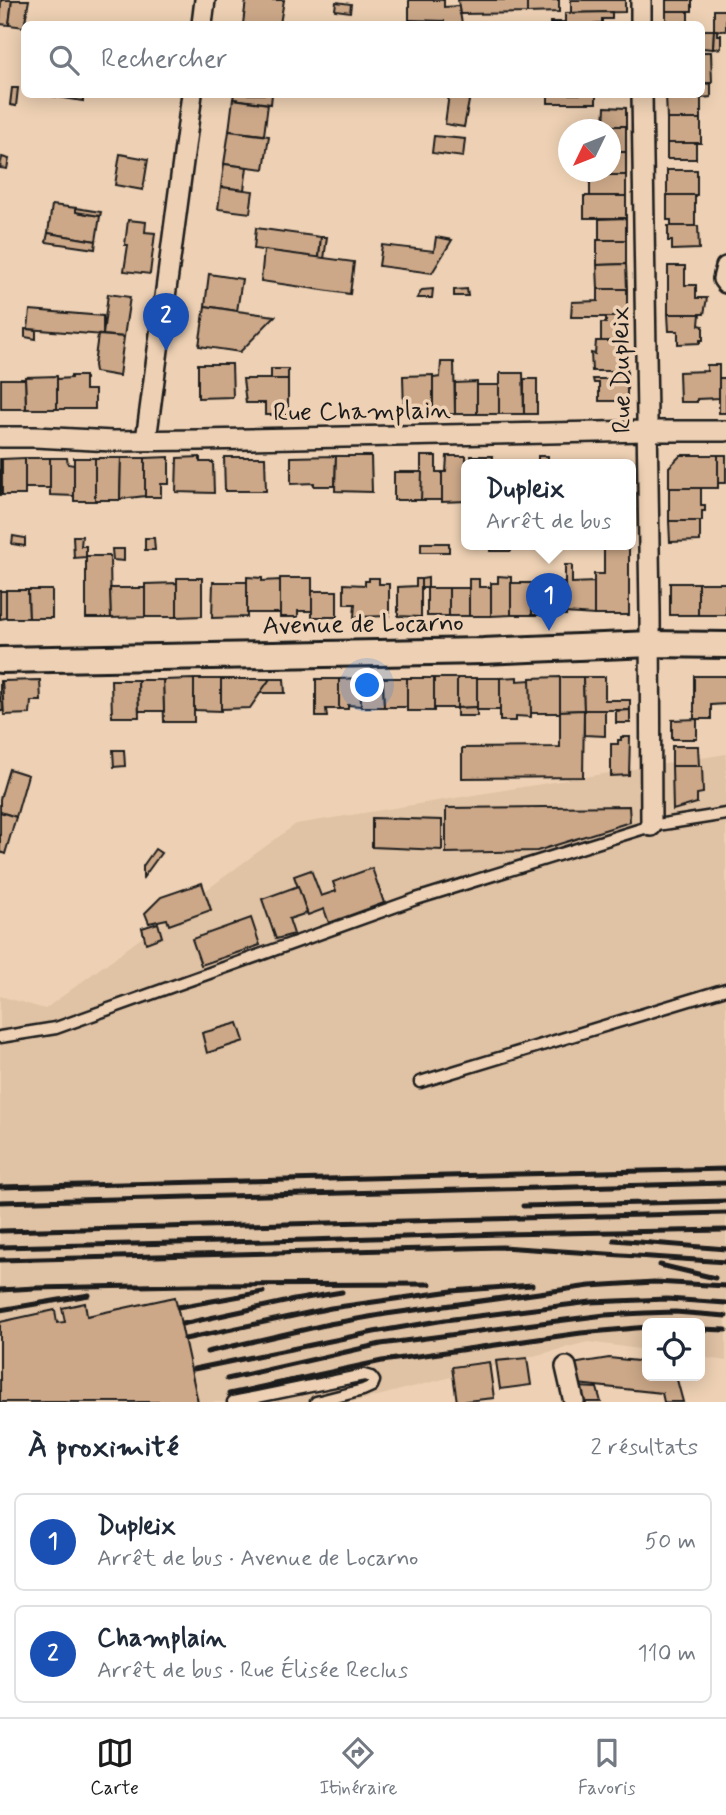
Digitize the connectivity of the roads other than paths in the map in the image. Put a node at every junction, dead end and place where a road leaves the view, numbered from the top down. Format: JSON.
{"nodes":[{"id":1,"x":205,"y":0,"type":"edge"},
{"id":2,"x":641,"y":0,"type":"edge"},
{"id":3,"x":202,"y":21,"type":"edge"},
{"id":4,"x":641,"y":21,"type":"edge"},
{"id":5,"x":191,"y":98,"type":"edge"},
{"id":6,"x":642,"y":98,"type":"edge"},
{"id":7,"x":726,"y":267,"type":"edge"},
{"id":8,"x":726,"y":283,"type":"edge"},
{"id":9,"x":647,"y":430,"type":"junction"},
{"id":10,"x":726,"y":431,"type":"edge"},
{"id":11,"x":0,"y":437,"type":"edge"},
{"id":12,"x":146,"y":440,"type":"junction"},
{"id":13,"x":651,"y":644,"type":"junction"},
{"id":14,"x":726,"y":645,"type":"edge"},
{"id":15,"x":0,"y":660,"type":"edge"},
{"id":16,"x":726,"y":814,"type":"edge"},
{"id":17,"x":651,"y":826,"type":"junction"},
{"id":18,"x":726,"y":989,"type":"edge"},
{"id":19,"x":0,"y":1037,"type":"edge"},
{"id":20,"x":420,"y":1082,"type":"dead end"},
{"id":21,"x":566,"y":1367,"type":"dead end"},
{"id":22,"x":233,"y":1402,"type":"edge"},
{"id":23,"x":316,"y":1402,"type":"edge"},
{"id":24,"x":574,"y":1402,"type":"edge"}],
"edges":[{"from":1,"to":3,"type":"street"},
{"from":2,"to":4,"type":"street"},
{"from":5,"to":12,"type":"street"},
{"from":6,"to":9,"type":"street","name":"Rue Dupleix"},
{"from":7,"to":8,"type":"street"},
{"from":9,"to":10,"type":"street","name":"Rue Champlain"},
{"from":9,"to":12,"type":"street","name":"Rue Champlain"},
{"from":9,"to":13,"type":"street","name":"Rue Dupleix"},
{"from":11,"to":12,"type":"street","name":"Rue Champlain"},
{"from":13,"to":14,"type":"street","name":"Avenue de Locarno"},
{"from":13,"to":15,"type":"street","name":"Avenue de Locarno"},
{"from":13,"to":17,"type":"street","name":"Rue Dupleix"},
{"from":16,"to":17,"type":"lane"},
{"from":17,"to":19,"type":"lane"},
{"from":18,"to":20,"type":"lane"},
{"from":21,"to":24,"type":"street"},
{"from":22,"to":23,"type":"lane"}]}
